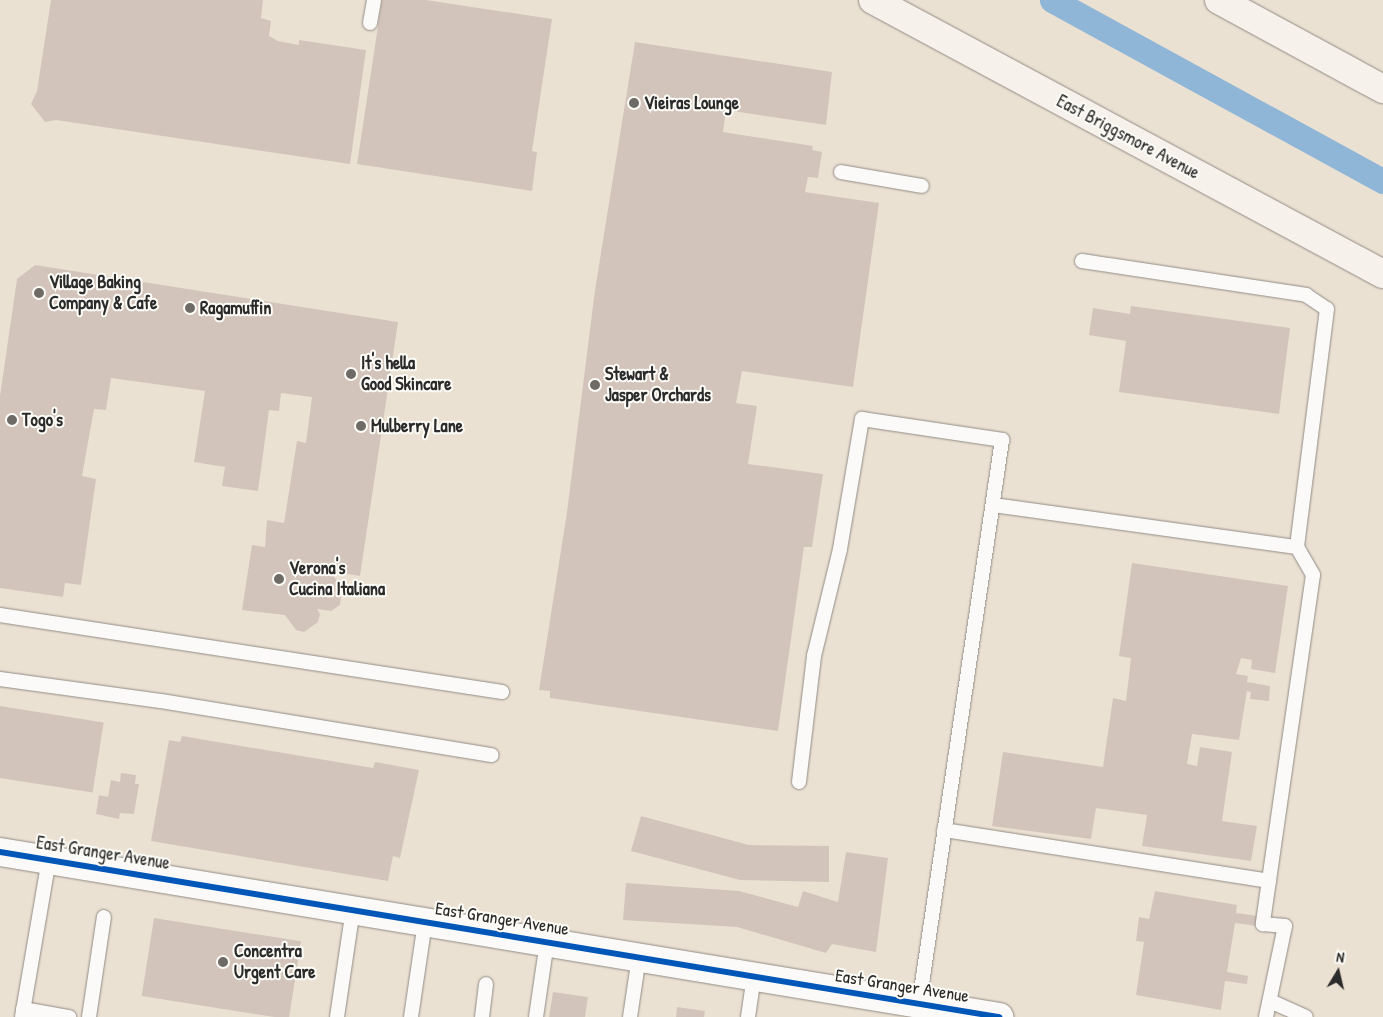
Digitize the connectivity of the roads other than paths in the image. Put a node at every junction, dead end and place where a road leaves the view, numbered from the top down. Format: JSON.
{"nodes":[{"id":1,"x":374,"y":0,"type":"edge"},
{"id":2,"x":873,"y":0,"type":"edge"},
{"id":3,"x":1219,"y":0,"type":"edge"},
{"id":4,"x":370,"y":23,"type":"dead end"},
{"id":5,"x":1383,"y":88,"type":"edge"},
{"id":6,"x":841,"y":172,"type":"dead end"},
{"id":7,"x":922,"y":186,"type":"dead end"},
{"id":8,"x":1082,"y":262,"type":"dead end"},
{"id":9,"x":1383,"y":274,"type":"edge"},
{"id":10,"x":992,"y":505,"type":"junction"},
{"id":11,"x":1297,"y":547,"type":"junction"},
{"id":12,"x":0,"y":615,"type":"edge"},
{"id":13,"x":0,"y":679,"type":"edge"},
{"id":14,"x":502,"y":692,"type":"dead end"},
{"id":15,"x":492,"y":755,"type":"dead end"},
{"id":16,"x":799,"y":782,"type":"dead end"},
{"id":17,"x":944,"y":830,"type":"junction"},
{"id":18,"x":0,"y":852,"type":"edge"},
{"id":19,"x":49,"y":859,"type":"junction"},
{"id":20,"x":1269,"y":881,"type":"junction"},
{"id":21,"x":353,"y":909,"type":"junction"},
{"id":22,"x":104,"y":917,"type":"dead end"},
{"id":23,"x":426,"y":922,"type":"junction"},
{"id":24,"x":548,"y":942,"type":"junction"},
{"id":25,"x":639,"y":957,"type":"junction"},
{"id":26,"x":754,"y":976,"type":"junction"},
{"id":27,"x":486,"y":984,"type":"dead end"},
{"id":28,"x":1270,"y":1001,"type":"junction"},
{"id":29,"x":901,"y":1007,"type":"edge"},
{"id":30,"x":23,"y":1013,"type":"edge"},
{"id":31,"x":69,"y":1017,"type":"edge"},
{"id":32,"x":89,"y":1017,"type":"edge"},
{"id":33,"x":337,"y":1017,"type":"edge"},
{"id":34,"x":411,"y":1017,"type":"edge"},
{"id":35,"x":482,"y":1017,"type":"edge"},
{"id":36,"x":536,"y":1017,"type":"edge"},
{"id":37,"x":630,"y":1017,"type":"edge"},
{"id":38,"x":748,"y":1017,"type":"edge"},
{"id":39,"x":1000,"y":1017,"type":"edge"},
{"id":40,"x":1266,"y":1017,"type":"edge"},
{"id":41,"x":1306,"y":1017,"type":"edge"}],
"edges":[{"from":1,"to":4,"type":"lane"},
{"from":2,"to":9,"type":"main road","name":"East Briggsmore Avenue"},
{"from":3,"to":5,"type":"main road"},
{"from":6,"to":7,"type":"lane"},
{"from":8,"to":11,"type":"lane"},
{"from":10,"to":11,"type":"lane"},
{"from":10,"to":16,"type":"lane"},
{"from":10,"to":17,"type":"lane"},
{"from":11,"to":20,"type":"lane"},
{"from":12,"to":14,"type":"lane"},
{"from":13,"to":15,"type":"lane"},
{"from":17,"to":20,"type":"lane"},
{"from":17,"to":29,"type":"lane"},
{"from":18,"to":19,"type":"street","name":"East Granger Avenue"},
{"from":19,"to":21,"type":"street","name":"East Granger Avenue"},
{"from":19,"to":30,"type":"lane"},
{"from":20,"to":28,"type":"lane"},
{"from":21,"to":23,"type":"street","name":"East Granger Avenue"},
{"from":21,"to":33,"type":"lane"},
{"from":22,"to":32,"type":"lane"},
{"from":23,"to":24,"type":"street","name":"East Granger Avenue"},
{"from":23,"to":34,"type":"lane"},
{"from":24,"to":25,"type":"street","name":"East Granger Avenue"},
{"from":24,"to":36,"type":"lane"},
{"from":25,"to":26,"type":"street","name":"East Granger Avenue"},
{"from":25,"to":37,"type":"lane"},
{"from":26,"to":29,"type":"street","name":"East Granger Avenue"},
{"from":26,"to":38,"type":"lane"},
{"from":27,"to":35,"type":"lane"},
{"from":28,"to":40,"type":"lane"},
{"from":28,"to":41,"type":"lane"},
{"from":29,"to":39,"type":"street","name":"East Granger Avenue"},
{"from":30,"to":31,"type":"lane"}]}
